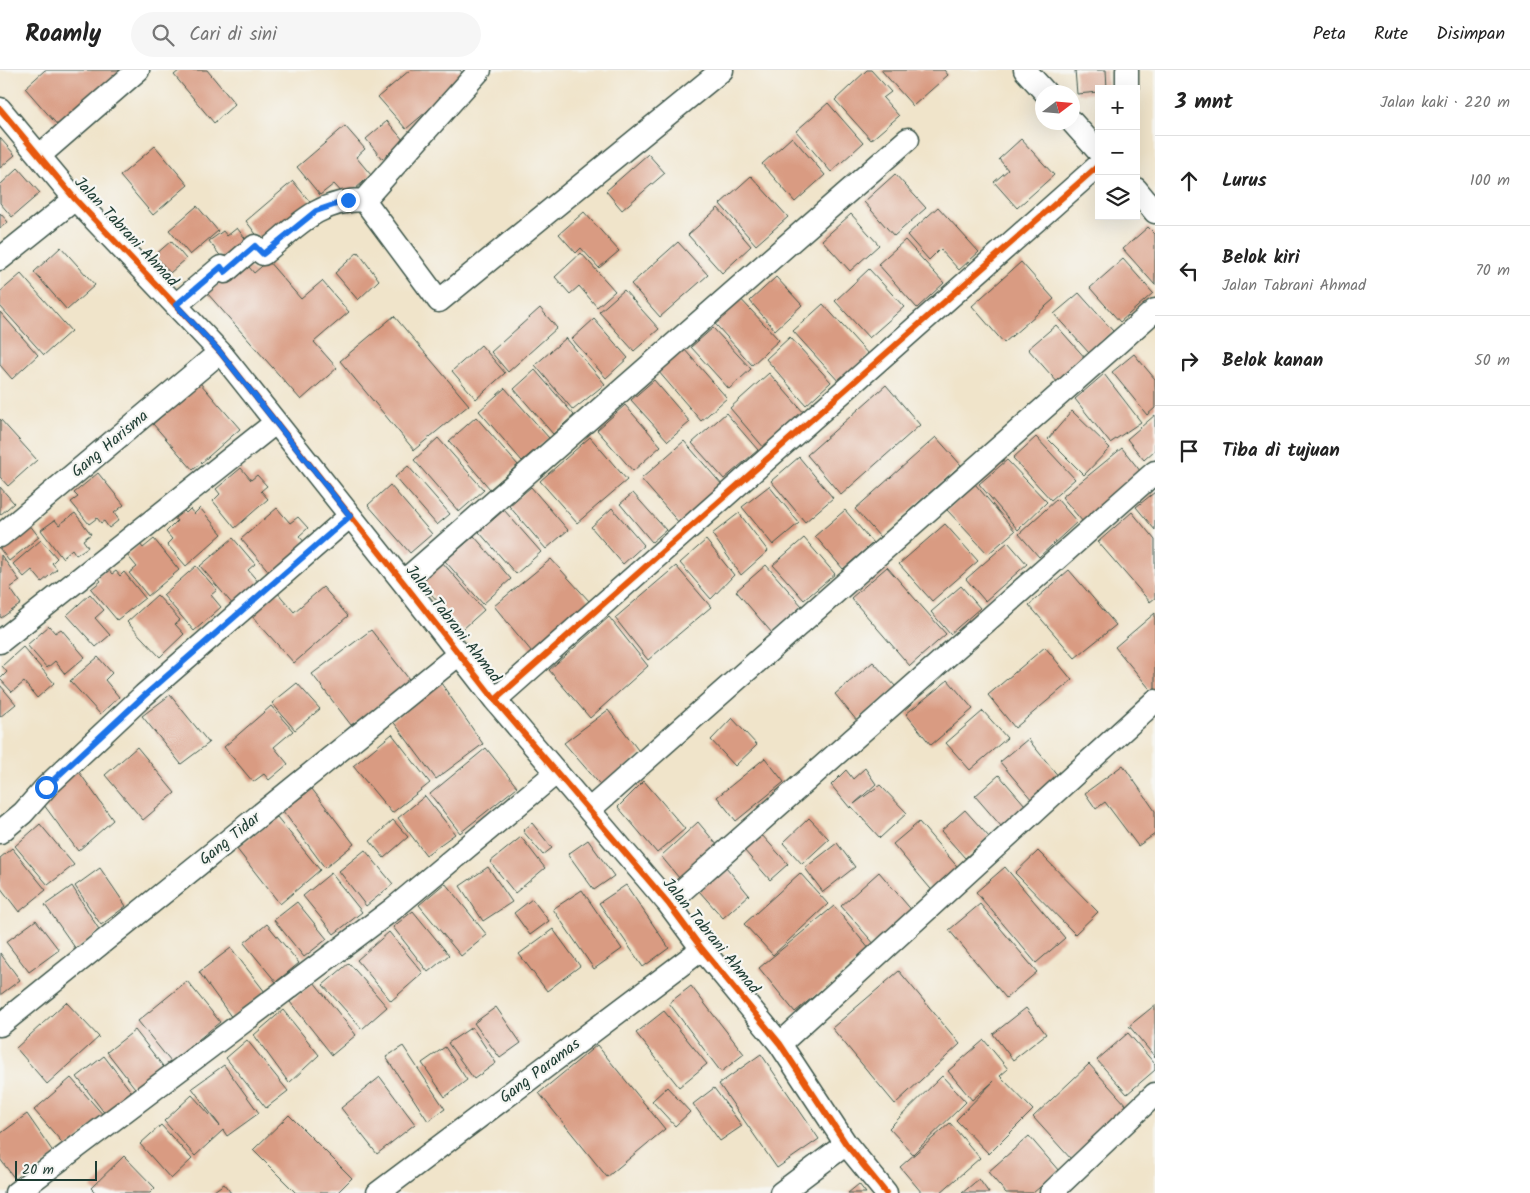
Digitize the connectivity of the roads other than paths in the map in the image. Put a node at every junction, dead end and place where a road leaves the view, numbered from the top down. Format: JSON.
{"nodes":[{"id":1,"x":138,"y":70,"type":"edge"},
{"id":2,"x":480,"y":70,"type":"edge"},
{"id":3,"x":722,"y":70,"type":"edge"},
{"id":4,"x":1025,"y":70,"type":"edge"},
{"id":5,"x":1128,"y":70,"type":"edge"},
{"id":6,"x":1039,"y":85,"type":"edge"},
{"id":7,"x":1127,"y":85,"type":"edge"},
{"id":8,"x":0,"y":110,"type":"edge"},
{"id":9,"x":1079,"y":130,"type":"edge"},
{"id":10,"x":908,"y":139,"type":"dead end"},
{"id":11,"x":1095,"y":148,"type":"edge"},
{"id":12,"x":40,"y":156,"type":"junction"},
{"id":13,"x":1095,"y":169,"type":"edge"},
{"id":14,"x":1140,"y":195,"type":"edge"},
{"id":15,"x":75,"y":199,"type":"junction"},
{"id":16,"x":364,"y":200,"type":"junction"},
{"id":17,"x":1155,"y":212,"type":"edge"},
{"id":18,"x":0,"y":259,"type":"edge"},
{"id":19,"x":176,"y":305,"type":"junction"},
{"id":20,"x":1155,"y":310,"type":"edge"},
{"id":21,"x":220,"y":352,"type":"junction"},
{"id":22,"x":275,"y":423,"type":"junction"},
{"id":23,"x":1155,"y":472,"type":"edge"},
{"id":24,"x":350,"y":516,"type":"junction"},
{"id":25,"x":0,"y":536,"type":"edge"},
{"id":26,"x":403,"y":582,"type":"junction"},
{"id":27,"x":0,"y":642,"type":"edge"},
{"id":28,"x":459,"y":654,"type":"junction"},
{"id":29,"x":495,"y":700,"type":"junction"},
{"id":30,"x":1155,"y":701,"type":"edge"},
{"id":31,"x":557,"y":772,"type":"junction"},
{"id":32,"x":589,"y":810,"type":"junction"},
{"id":33,"x":0,"y":832,"type":"edge"},
{"id":34,"x":668,"y":903,"type":"junction"},
{"id":35,"x":702,"y":949,"type":"junction"},
{"id":36,"x":0,"y":1025,"type":"edge"},
{"id":37,"x":780,"y":1044,"type":"junction"},
{"id":38,"x":1155,"y":1094,"type":"edge"},
{"id":39,"x":846,"y":1144,"type":"junction"},
{"id":40,"x":16,"y":1193,"type":"edge"},
{"id":41,"x":378,"y":1193,"type":"edge"},
{"id":42,"x":781,"y":1193,"type":"edge"},
{"id":43,"x":886,"y":1193,"type":"edge"},
{"id":44,"x":1050,"y":1193,"type":"edge"}],
"edges":[{"from":1,"to":12,"type":"street"},
{"from":2,"to":16,"type":"street"},
{"from":3,"to":16,"type":"street"},
{"from":4,"to":6,"type":"street"},
{"from":5,"to":7,"type":"street"},
{"from":8,"to":12,"type":"street","name":"Jalan Tabrani Ahmad"},
{"from":9,"to":11,"type":"street"},
{"from":10,"to":26,"type":"street"},
{"from":12,"to":15,"type":"street","name":"Jalan Tabrani Ahmad"},
{"from":13,"to":29,"type":"street"},
{"from":14,"to":17,"type":"street"},
{"from":15,"to":18,"type":"street"},
{"from":15,"to":19,"type":"street","name":"Jalan Tabrani Ahmad"},
{"from":16,"to":19,"type":"street"},
{"from":19,"to":21,"type":"street","name":"Jalan Tabrani Ahmad"},
{"from":20,"to":32,"type":"street"},
{"from":21,"to":22,"type":"street","name":"Jalan Tabrani Ahmad"},
{"from":21,"to":25,"type":"street","name":"Gang Harisma"},
{"from":22,"to":24,"type":"street","name":"Jalan Tabrani Ahmad"},
{"from":22,"to":27,"type":"street"},
{"from":23,"to":34,"type":"street"},
{"from":24,"to":26,"type":"street","name":"Jalan Tabrani Ahmad"},
{"from":24,"to":33,"type":"street"},
{"from":26,"to":28,"type":"street","name":"Jalan Tabrani Ahmad"},
{"from":28,"to":29,"type":"street","name":"Jalan Tabrani Ahmad"},
{"from":28,"to":36,"type":"street","name":"Gang Tidar"},
{"from":29,"to":31,"type":"street","name":"Jalan Tabrani Ahmad"},
{"from":30,"to":37,"type":"street"},
{"from":31,"to":32,"type":"street","name":"Jalan Tabrani Ahmad"},
{"from":31,"to":40,"type":"street"},
{"from":32,"to":34,"type":"street","name":"Jalan Tabrani Ahmad"},
{"from":34,"to":35,"type":"street","name":"Jalan Tabrani Ahmad"},
{"from":35,"to":37,"type":"street","name":"Jalan Tabrani Ahmad"},
{"from":35,"to":41,"type":"street","name":"Gang Paramas"},
{"from":37,"to":39,"type":"street","name":"Jalan Tabrani Ahmad"},
{"from":38,"to":44,"type":"street"},
{"from":39,"to":42,"type":"street"},
{"from":39,"to":43,"type":"street","name":"Jalan Tabrani Ahmad"}]}
